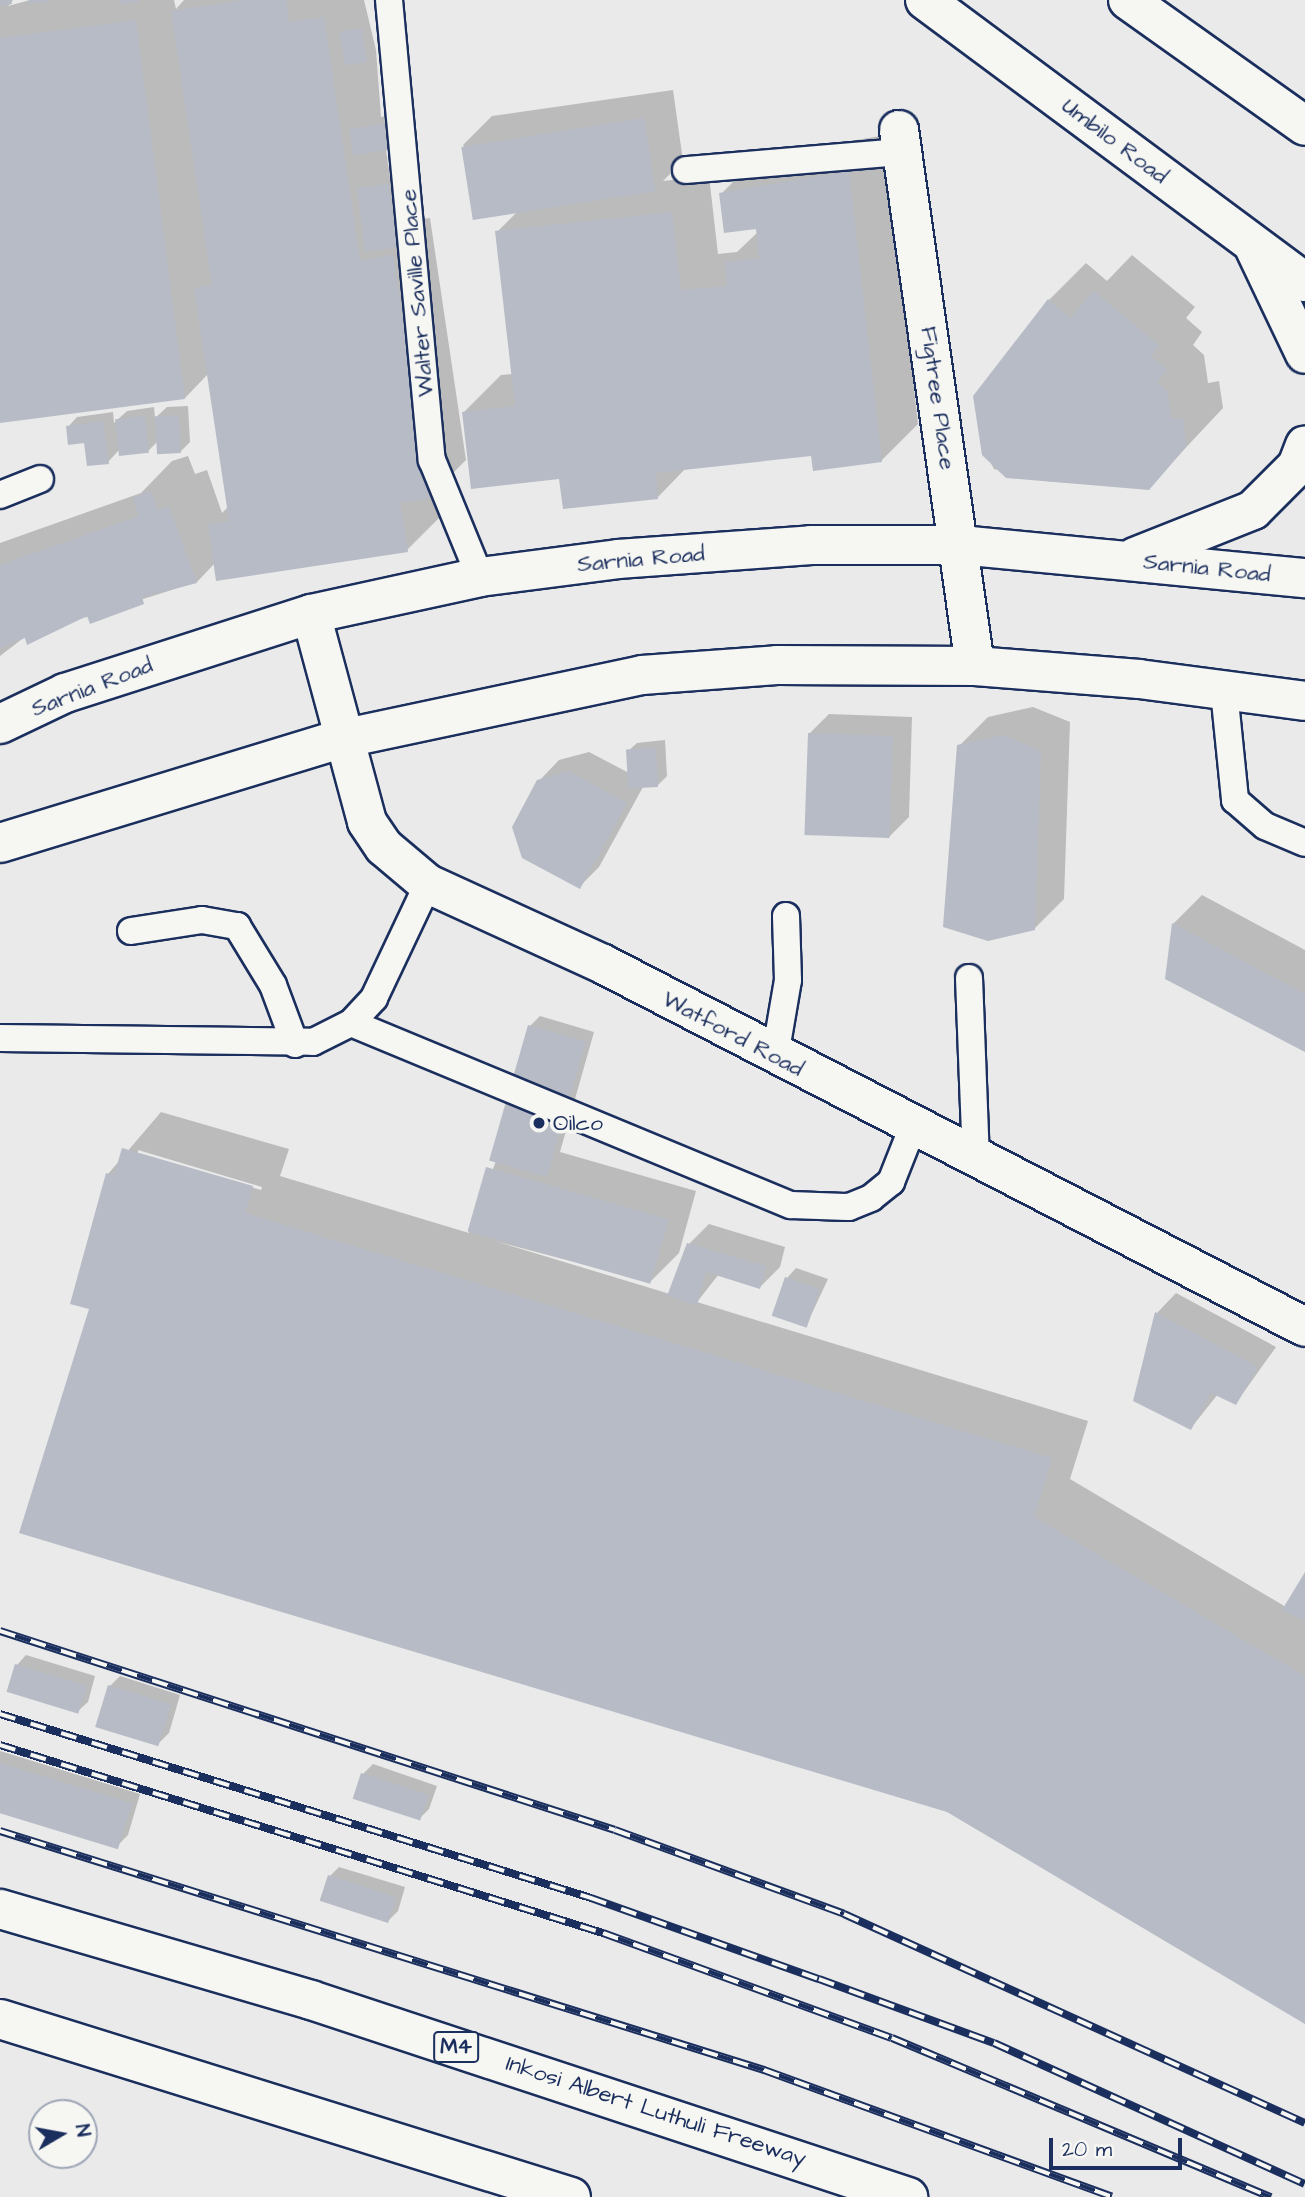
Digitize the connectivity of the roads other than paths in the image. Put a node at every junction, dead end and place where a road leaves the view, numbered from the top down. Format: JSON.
{"nodes":[{"id":1,"x":389,"y":0,"type":"edge"},
{"id":2,"x":925,"y":0,"type":"edge"},
{"id":3,"x":1128,"y":0,"type":"edge"},
{"id":4,"x":1305,"y":126,"type":"edge"},
{"id":5,"x":900,"y":141,"type":"joint"},
{"id":6,"x":687,"y":170,"type":"dead end"},
{"id":7,"x":1252,"y":242,"type":"junction"},
{"id":8,"x":1305,"y":282,"type":"edge"},
{"id":9,"x":1305,"y":354,"type":"edge"},
{"id":10,"x":1305,"y":445,"type":"edge"},
{"id":11,"x":40,"y":479,"type":"dead end"},
{"id":12,"x":0,"y":495,"type":"edge"},
{"id":13,"x":960,"y":544,"type":"junction"},
{"id":14,"x":1127,"y":560,"type":"junction"},
{"id":15,"x":480,"y":577,"type":"junction"},
{"id":16,"x":1305,"y":578,"type":"edge"},
{"id":17,"x":311,"y":614,"type":"junction"},
{"id":18,"x":975,"y":666,"type":"junction"},
{"id":19,"x":1224,"y":691,"type":"junction"},
{"id":20,"x":1305,"y":701,"type":"edge"},
{"id":21,"x":0,"y":724,"type":"edge"},
{"id":22,"x":341,"y":739,"type":"junction"},
{"id":23,"x":0,"y":843,"type":"edge"},
{"id":24,"x":1305,"y":844,"type":"edge"},
{"id":25,"x":428,"y":884,"type":"junction"},
{"id":26,"x":786,"y":916,"type":"dead end"},
{"id":27,"x":131,"y":931,"type":"dead end"},
{"id":28,"x":969,"y":978,"type":"dead end"},
{"id":29,"x":351,"y":1023,"type":"junction"},
{"id":30,"x":0,"y":1038,"type":"edge"},
{"id":31,"x":295,"y":1044,"type":"junction"},
{"id":32,"x":775,"y":1056,"type":"junction"},
{"id":33,"x":912,"y":1129,"type":"junction"},
{"id":34,"x":976,"y":1161,"type":"junction"},
{"id":35,"x":1305,"y":1327,"type":"edge"},
{"id":36,"x":0,"y":1909,"type":"edge"},
{"id":37,"x":0,"y":2019,"type":"edge"},
{"id":38,"x":571,"y":2197,"type":"edge"},
{"id":39,"x":908,"y":2197,"type":"edge"}],
"edges":[{"from":1,"to":15,"type":"lane","name":"Walter Saville Place"},
{"from":2,"to":7,"type":"main road","name":"Umbilo Road"},
{"from":3,"to":4,"type":"main road"},
{"from":5,"to":6,"type":"lane"},
{"from":5,"to":13,"type":"main road","name":"Figtree Place"},
{"from":7,"to":8,"type":"main road","name":"Umbilo Road"},
{"from":7,"to":9,"type":"main road"},
{"from":10,"to":14,"type":"main road"},
{"from":11,"to":12,"type":"lane"},
{"from":13,"to":14,"type":"main road","name":"Sarnia Road"},
{"from":13,"to":15,"type":"main road","name":"Sarnia Road"},
{"from":13,"to":18,"type":"main road","name":"Figtree Place"},
{"from":14,"to":16,"type":"main road","name":"Sarnia Road"},
{"from":15,"to":17,"type":"main road","name":"Sarnia Road"},
{"from":17,"to":21,"type":"main road","name":"Sarnia Road"},
{"from":17,"to":22,"type":"main road","name":"Watford Road"},
{"from":18,"to":19,"type":"main road"},
{"from":18,"to":22,"type":"main road"},
{"from":19,"to":20,"type":"main road"},
{"from":19,"to":24,"type":"lane"},
{"from":22,"to":23,"type":"main road"},
{"from":22,"to":25,"type":"main road","name":"Watford Road"},
{"from":25,"to":29,"type":"lane"},
{"from":25,"to":32,"type":"main road","name":"Watford Road"},
{"from":26,"to":32,"type":"lane"},
{"from":27,"to":31,"type":"lane"},
{"from":28,"to":34,"type":"lane"},
{"from":29,"to":31,"type":"lane"},
{"from":29,"to":33,"type":"lane"},
{"from":30,"to":31,"type":"lane"},
{"from":32,"to":33,"type":"main road","name":"Watford Road"},
{"from":33,"to":34,"type":"main road","name":"Watford Road"},
{"from":34,"to":35,"type":"main road","name":"Watford Road"},
{"from":36,"to":39,"type":"main road","name":"Inkosi Albert Luthuli Freeway","number":"M4"},
{"from":37,"to":38,"type":"main road"}]}
